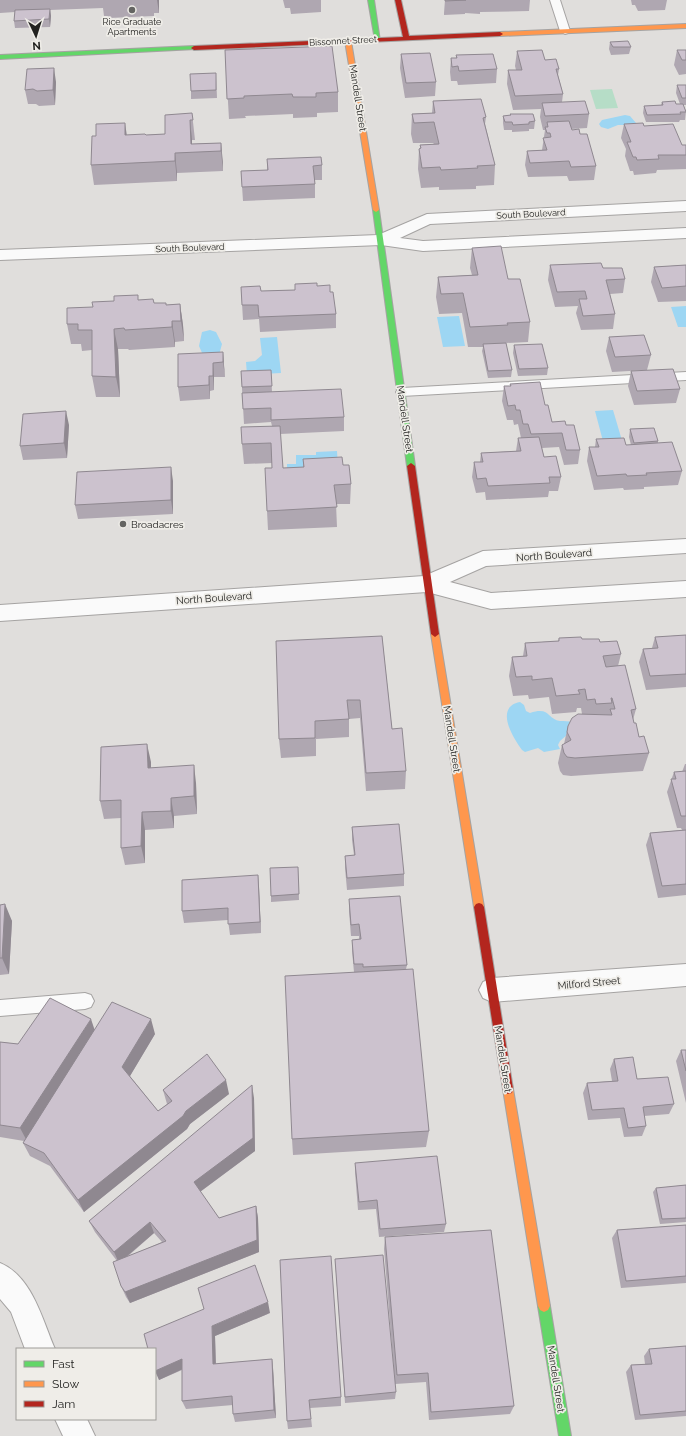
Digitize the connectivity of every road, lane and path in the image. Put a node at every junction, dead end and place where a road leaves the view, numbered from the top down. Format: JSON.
{"nodes":[{"id":1,"x":371,"y":0,"type":"edge"},
{"id":2,"x":398,"y":0,"type":"edge"},
{"id":3,"x":554,"y":0,"type":"edge"},
{"id":4,"x":686,"y":26,"type":"edge"},
{"id":5,"x":565,"y":31,"type":"junction"},
{"id":6,"x":406,"y":38,"type":"junction"},
{"id":7,"x":378,"y":40,"type":"junction"},
{"id":8,"x":348,"y":41,"type":"junction"},
{"id":9,"x":0,"y":57,"type":"edge"},
{"id":10,"x":686,"y":206,"type":"edge"},
{"id":11,"x":686,"y":233,"type":"edge"},
{"id":12,"x":381,"y":240,"type":"junction"},
{"id":13,"x":0,"y":255,"type":"edge"},
{"id":14,"x":686,"y":376,"type":"edge"},
{"id":15,"x":402,"y":392,"type":"junction"},
{"id":16,"x":686,"y":546,"type":"edge"},
{"id":17,"x":427,"y":584,"type":"junction"},
{"id":18,"x":686,"y":589,"type":"edge"},
{"id":19,"x":0,"y":613,"type":"edge"},
{"id":20,"x":686,"y":975,"type":"edge"},
{"id":21,"x":492,"y":990,"type":"junction"},
{"id":22,"x":85,"y":1001,"type":"dead end"},
{"id":23,"x":0,"y":1008,"type":"edge"},
{"id":24,"x":0,"y":1277,"type":"edge"},
{"id":25,"x":40,"y":1348,"type":"edge"},
{"id":26,"x":71,"y":1420,"type":"edge"},
{"id":27,"x":80,"y":1436,"type":"edge"},
{"id":28,"x":565,"y":1436,"type":"edge"}],
"edges":[{"from":1,"to":7,"type":"street"},
{"from":2,"to":6,"type":"street"},
{"from":3,"to":5,"type":"lane"},
{"from":4,"to":5,"type":"street","name":"Bissonnet Street"},
{"from":5,"to":6,"type":"street","name":"Bissonnet Street"},
{"from":6,"to":7,"type":"street","name":"Bissonnet Street"},
{"from":7,"to":8,"type":"street","name":"Bissonnet Street"},
{"from":8,"to":9,"type":"street","name":"Bissonnet Street"},
{"from":8,"to":12,"type":"street","name":"Mandell Street"},
{"from":10,"to":12,"type":"street","name":"South Boulevard"},
{"from":11,"to":12,"type":"street","name":"South Boulevard"},
{"from":12,"to":13,"type":"street","name":"South Boulevard"},
{"from":12,"to":15,"type":"street","name":"Mandell Street"},
{"from":14,"to":15,"type":"lane"},
{"from":15,"to":17,"type":"street","name":"Mandell Street"},
{"from":16,"to":17,"type":"street","name":"North Boulevard"},
{"from":17,"to":18,"type":"street","name":"North Boulevard"},
{"from":17,"to":19,"type":"street","name":"North Boulevard"},
{"from":17,"to":21,"type":"street","name":"Mandell Street"},
{"from":20,"to":21,"type":"street","name":"Milford Street"},
{"from":21,"to":28,"type":"street","name":"Mandell Street"},
{"from":22,"to":23,"type":"lane"},
{"from":24,"to":25,"type":"street"},
{"from":26,"to":27,"type":"street"}]}
